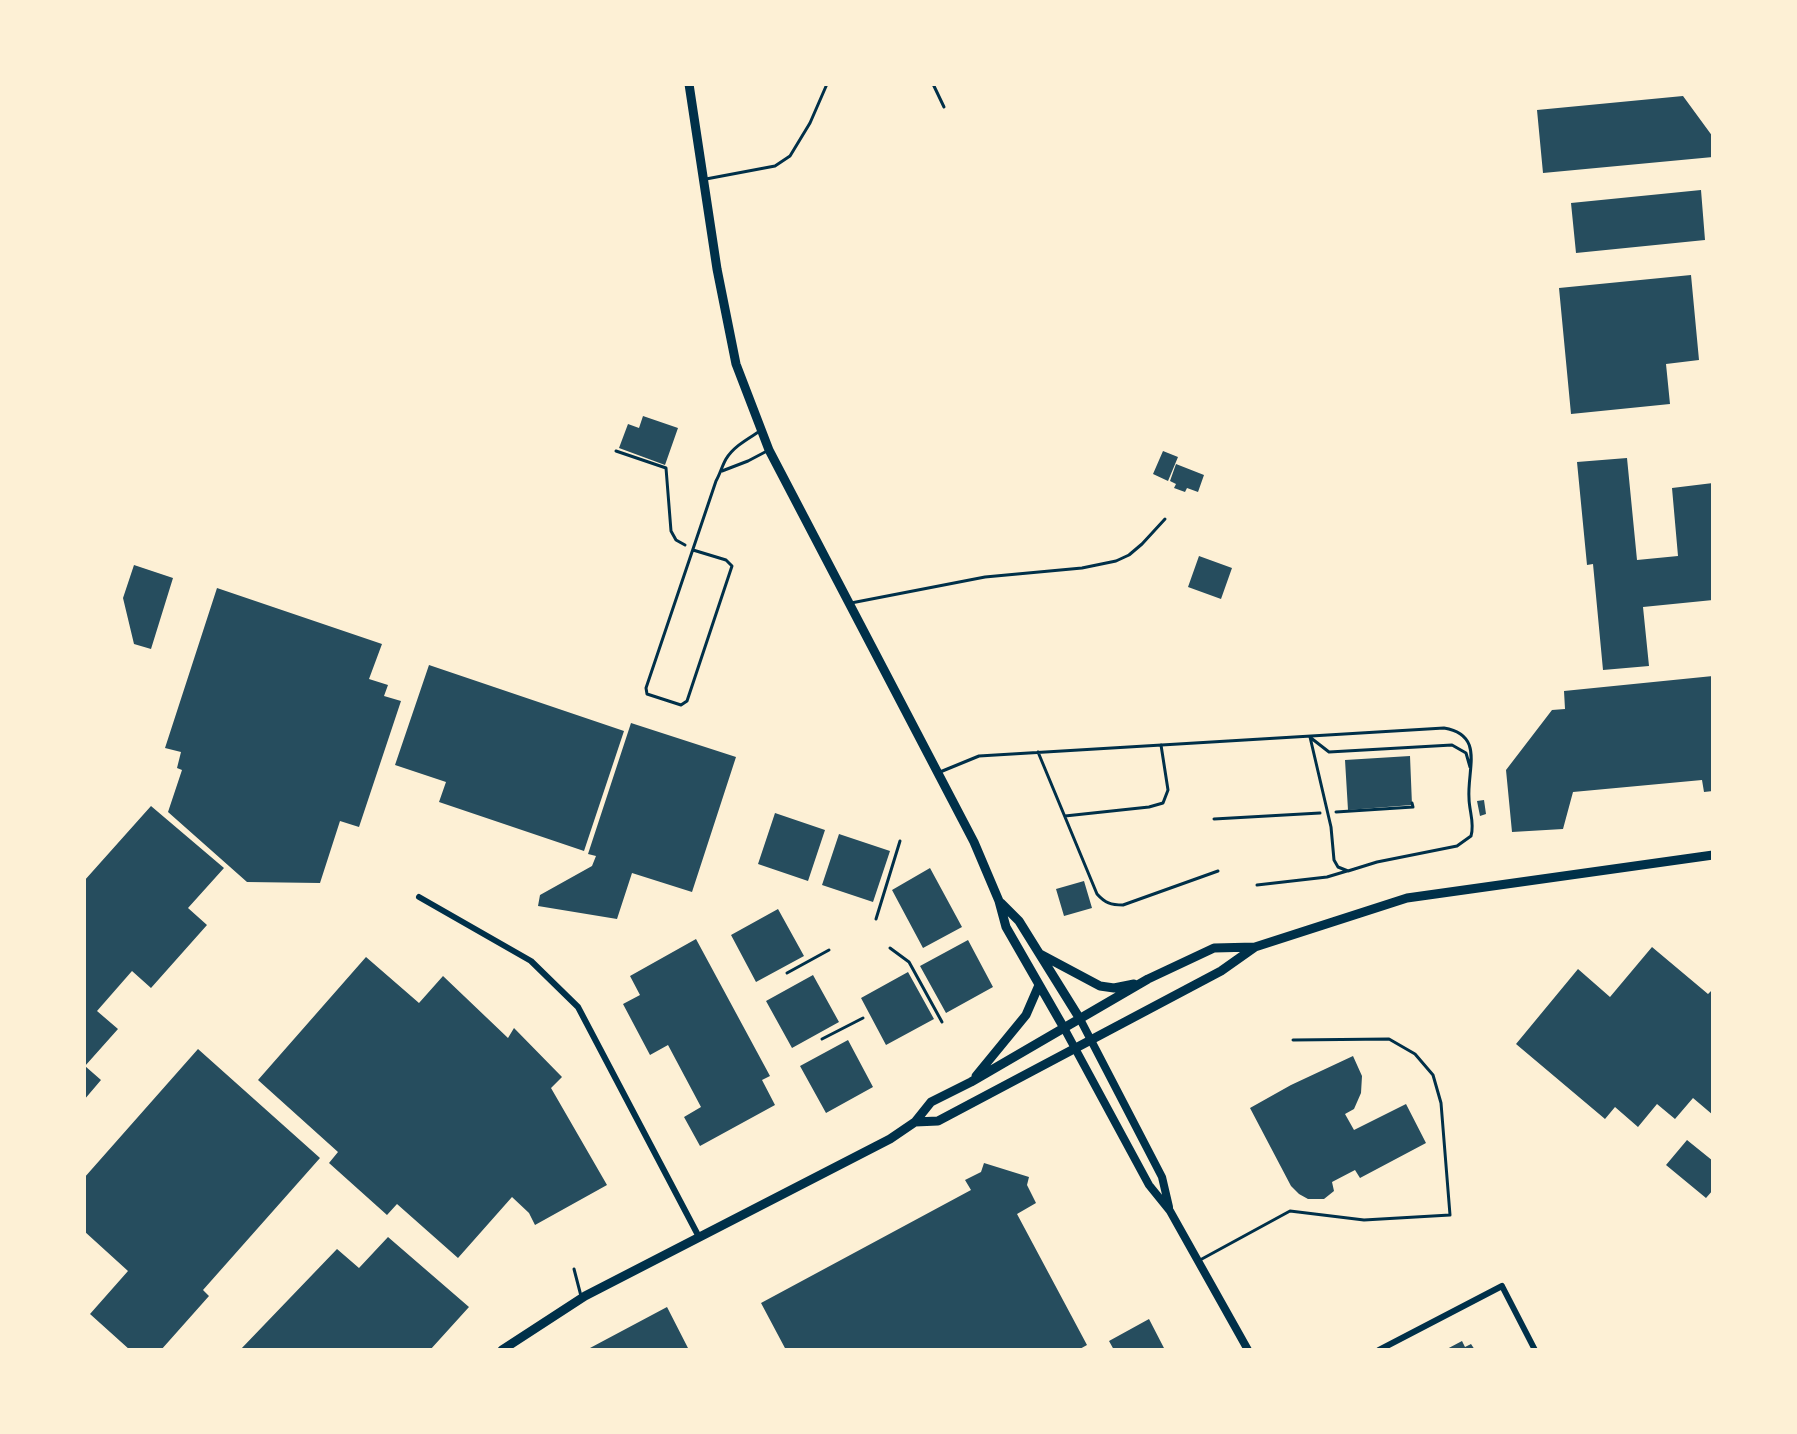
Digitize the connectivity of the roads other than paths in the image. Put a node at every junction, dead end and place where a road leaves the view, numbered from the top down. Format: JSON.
{"nodes":[{"id":1,"x":689,"y":84,"type":"edge"},
{"id":2,"x":827,"y":84,"type":"edge"},
{"id":3,"x":933,"y":84,"type":"edge"},
{"id":4,"x":944,"y":107,"type":"dead end"},
{"id":5,"x":704,"y":179,"type":"junction"},
{"id":6,"x":761,"y":430,"type":"junction"},
{"id":7,"x":769,"y":450,"type":"junction"},
{"id":8,"x":722,"y":471,"type":"junction"},
{"id":9,"x":1165,"y":519,"type":"dead end"},
{"id":10,"x":693,"y":550,"type":"junction"},
{"id":11,"x":849,"y":604,"type":"junction"},
{"id":12,"x":1310,"y":736,"type":"junction"},
{"id":13,"x":1161,"y":745,"type":"junction"},
{"id":14,"x":1038,"y":752,"type":"junction"},
{"id":15,"x":1471,"y":768,"type":"junction"},
{"id":16,"x":938,"y":773,"type":"junction"},
{"id":17,"x":1065,"y":816,"type":"junction"},
{"id":18,"x":1713,"y":855,"type":"edge"},
{"id":19,"x":1218,"y":871,"type":"dead end"},
{"id":20,"x":1348,"y":871,"type":"junction"},
{"id":21,"x":1257,"y":885,"type":"dead end"},
{"id":22,"x":419,"y":897,"type":"dead end"},
{"id":23,"x":999,"y":901,"type":"junction"},
{"id":24,"x":1255,"y":947,"type":"junction"},
{"id":25,"x":1038,"y":953,"type":"junction"},
{"id":26,"x":1148,"y":979,"type":"junction"},
{"id":27,"x":1039,"y":985,"type":"junction"},
{"id":28,"x":1080,"y":1018,"type":"junction"},
{"id":29,"x":1064,"y":1028,"type":"junction"},
{"id":30,"x":1091,"y":1040,"type":"junction"},
{"id":31,"x":1293,"y":1040,"type":"dead end"},
{"id":32,"x":1075,"y":1048,"type":"junction"},
{"id":33,"x":971,"y":1082,"type":"junction"},
{"id":34,"x":915,"y":1122,"type":"junction"},
{"id":35,"x":1170,"y":1211,"type":"junction"},
{"id":36,"x":699,"y":1237,"type":"junction"},
{"id":37,"x":1198,"y":1261,"type":"junction"},
{"id":38,"x":574,"y":1269,"type":"dead end"},
{"id":39,"x":582,"y":1298,"type":"junction"},
{"id":40,"x":502,"y":1350,"type":"edge"},
{"id":41,"x":1248,"y":1350,"type":"edge"},
{"id":42,"x":1379,"y":1350,"type":"edge"},
{"id":43,"x":1535,"y":1350,"type":"edge"}],
"edges":[{"from":1,"to":5,"type":"main road"},
{"from":2,"to":5,"type":"lane"},
{"from":3,"to":4,"type":"lane"},
{"from":5,"to":6,"type":"main road"},
{"from":6,"to":7,"type":"main road"},
{"from":6,"to":8,"type":"lane"},
{"from":7,"to":8,"type":"lane"},
{"from":7,"to":11,"type":"main road"},
{"from":8,"to":10,"type":"lane"},
{"from":9,"to":11,"type":"lane"},
{"from":10,"to":10,"type":"lane"},
{"from":11,"to":16,"type":"main road"},
{"from":12,"to":13,"type":"lane"},
{"from":12,"to":15,"type":"lane"},
{"from":12,"to":15,"type":"lane"},
{"from":12,"to":20,"type":"lane"},
{"from":13,"to":14,"type":"lane"},
{"from":13,"to":17,"type":"lane"},
{"from":14,"to":16,"type":"lane"},
{"from":14,"to":17,"type":"lane"},
{"from":15,"to":20,"type":"lane"},
{"from":16,"to":23,"type":"main road"},
{"from":17,"to":19,"type":"lane"},
{"from":18,"to":24,"type":"main road"},
{"from":20,"to":21,"type":"lane"},
{"from":22,"to":36,"type":"street"},
{"from":23,"to":25,"type":"main road"},
{"from":23,"to":27,"type":"main road"},
{"from":24,"to":26,"type":"main road"},
{"from":24,"to":30,"type":"main road"},
{"from":25,"to":26,"type":"main road"},
{"from":25,"to":28,"type":"main road"},
{"from":26,"to":28,"type":"main road"},
{"from":27,"to":29,"type":"main road"},
{"from":27,"to":33,"type":"main road"},
{"from":28,"to":29,"type":"main road"},
{"from":28,"to":30,"type":"street"},
{"from":29,"to":32,"type":"street"},
{"from":29,"to":33,"type":"main road"},
{"from":30,"to":32,"type":"main road"},
{"from":30,"to":35,"type":"street"},
{"from":31,"to":37,"type":"lane"},
{"from":32,"to":34,"type":"main road"},
{"from":32,"to":35,"type":"street"},
{"from":33,"to":34,"type":"main road"},
{"from":34,"to":36,"type":"main road"},
{"from":35,"to":37,"type":"street"},
{"from":36,"to":39,"type":"main road"},
{"from":37,"to":41,"type":"street"},
{"from":38,"to":39,"type":"lane"},
{"from":39,"to":40,"type":"main road"},
{"from":42,"to":43,"type":"street"}]}
